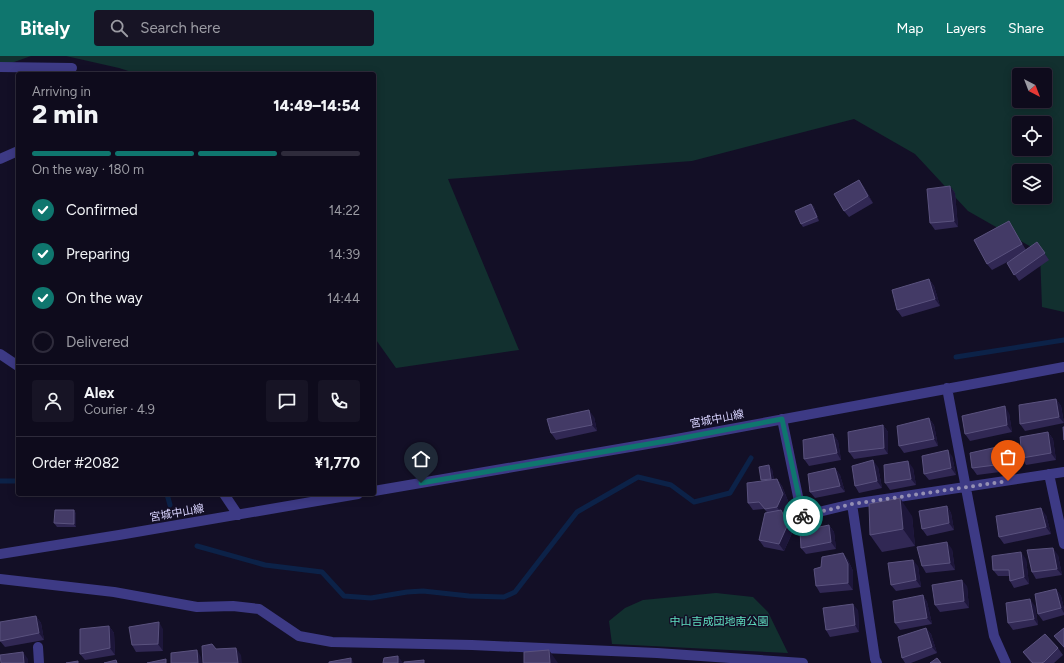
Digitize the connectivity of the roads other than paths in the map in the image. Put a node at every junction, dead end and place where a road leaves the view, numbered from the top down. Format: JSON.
{"nodes":[{"id":1,"x":0,"y":67,"type":"edge"},
{"id":2,"x":72,"y":68,"type":"dead end"},
{"id":3,"x":16,"y":151,"type":"edge"},
{"id":4,"x":0,"y":159,"type":"edge"},
{"id":5,"x":0,"y":354,"type":"edge"},
{"id":6,"x":16,"y":365,"type":"edge"},
{"id":7,"x":1064,"y":367,"type":"edge"},
{"id":8,"x":947,"y":388,"type":"junction"},
{"id":9,"x":782,"y":419,"type":"junction"},
{"id":10,"x":1064,"y":472,"type":"edge"},
{"id":11,"x":1049,"y":474,"type":"junction"},
{"id":12,"x":966,"y":487,"type":"junction"},
{"id":13,"x":376,"y":491,"type":"edge"},
{"id":14,"x":225,"y":496,"type":"edge"},
{"id":15,"x":347,"y":496,"type":"edge"},
{"id":16,"x":852,"y":504,"type":"junction"},
{"id":17,"x":238,"y":515,"type":"junction"},
{"id":18,"x":1064,"y":544,"type":"edge"},
{"id":19,"x":0,"y":554,"type":"edge"},
{"id":20,"x":0,"y":579,"type":"edge"},
{"id":21,"x":38,"y":648,"type":"dead end"},
{"id":22,"x":39,"y":663,"type":"edge"},
{"id":23,"x":803,"y":663,"type":"edge"},
{"id":24,"x":877,"y":663,"type":"edge"},
{"id":25,"x":1006,"y":663,"type":"edge"}],
"edges":[{"from":1,"to":2,"type":"street"},
{"from":3,"to":4,"type":"street"},
{"from":5,"to":6,"type":"street"},
{"from":7,"to":8,"type":"street","name":"宮城中山線"},
{"from":8,"to":9,"type":"street","name":"宮城中山線"},
{"from":8,"to":12,"type":"street"},
{"from":9,"to":13,"type":"street","name":"宮城中山線"},
{"from":9,"to":16,"type":"street"},
{"from":10,"to":11,"type":"street"},
{"from":11,"to":12,"type":"street"},
{"from":11,"to":18,"type":"street"},
{"from":12,"to":16,"type":"street"},
{"from":12,"to":25,"type":"street"},
{"from":14,"to":17,"type":"street"},
{"from":15,"to":17,"type":"street","name":"宮城中山線"},
{"from":16,"to":24,"type":"street"},
{"from":17,"to":19,"type":"street","name":"宮城中山線"},
{"from":20,"to":23,"type":"street"},
{"from":21,"to":22,"type":"street"}]}
